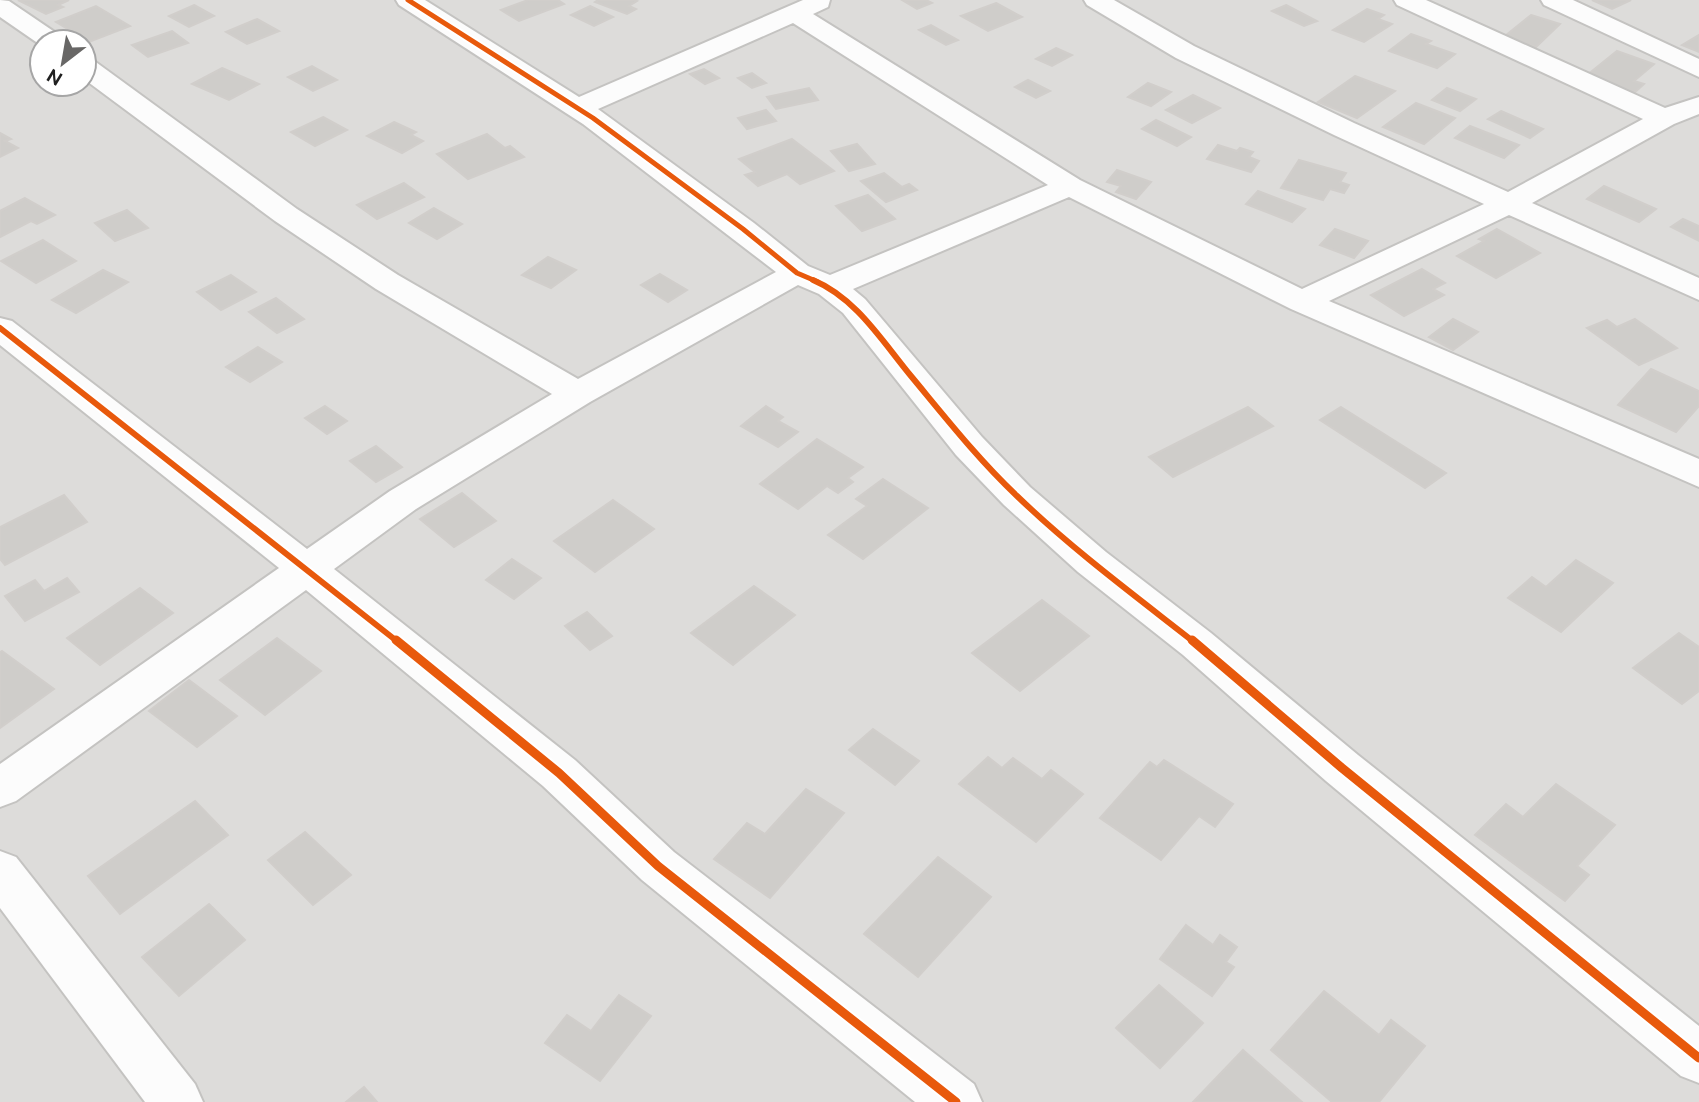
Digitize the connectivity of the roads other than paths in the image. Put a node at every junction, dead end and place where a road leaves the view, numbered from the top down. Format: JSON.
{"nodes":[{"id":1,"x":408,"y":0,"type":"edge"},
{"id":2,"x":824,"y":0,"type":"edge"},
{"id":3,"x":1096,"y":0,"type":"edge"},
{"id":4,"x":1406,"y":0,"type":"edge"},
{"id":5,"x":1553,"y":0,"type":"edge"},
{"id":6,"x":0,"y":6,"type":"edge"},
{"id":7,"x":795,"y":13,"type":"junction"},
{"id":8,"x":32,"y":28,"type":"edge"},
{"id":9,"x":1699,"y":68,"type":"edge"},
{"id":10,"x":98,"y":76,"type":"edge"},
{"id":11,"x":1699,"y":105,"type":"edge"},
{"id":12,"x":577,"y":108,"type":"junction"},
{"id":13,"x":1664,"y":118,"type":"junction"},
{"id":14,"x":1070,"y":186,"type":"junction"},
{"id":15,"x":1511,"y":203,"type":"junction"},
{"id":16,"x":813,"y":280,"type":"junction"},
{"id":17,"x":1699,"y":290,"type":"edge"},
{"id":18,"x":1302,"y":302,"type":"junction"},
{"id":19,"x":0,"y":328,"type":"edge"},
{"id":20,"x":578,"y":394,"type":"junction"},
{"id":21,"x":1699,"y":474,"type":"edge"},
{"id":22,"x":305,"y":569,"type":"junction"},
{"id":23,"x":0,"y":788,"type":"edge"},
{"id":24,"x":0,"y":872,"type":"edge"},
{"id":25,"x":1699,"y":1058,"type":"edge"},
{"id":26,"x":177,"y":1102,"type":"edge"},
{"id":27,"x":956,"y":1102,"type":"edge"}],
"edges":[{"from":1,"to":12,"type":"street"},
{"from":2,"to":7,"type":"street"},
{"from":3,"to":15,"type":"street"},
{"from":4,"to":13,"type":"street"},
{"from":5,"to":9,"type":"street"},
{"from":6,"to":8,"type":"street"},
{"from":7,"to":12,"type":"street"},
{"from":7,"to":14,"type":"street"},
{"from":10,"to":20,"type":"street"},
{"from":11,"to":13,"type":"street"},
{"from":12,"to":16,"type":"street"},
{"from":13,"to":15,"type":"street"},
{"from":14,"to":16,"type":"street"},
{"from":14,"to":18,"type":"street"},
{"from":15,"to":17,"type":"street"},
{"from":15,"to":18,"type":"street"},
{"from":16,"to":20,"type":"street"},
{"from":16,"to":25,"type":"street"},
{"from":18,"to":21,"type":"street"},
{"from":19,"to":22,"type":"street"},
{"from":20,"to":22,"type":"street"},
{"from":22,"to":23,"type":"street"},
{"from":22,"to":27,"type":"street"},
{"from":24,"to":26,"type":"street"}]}
